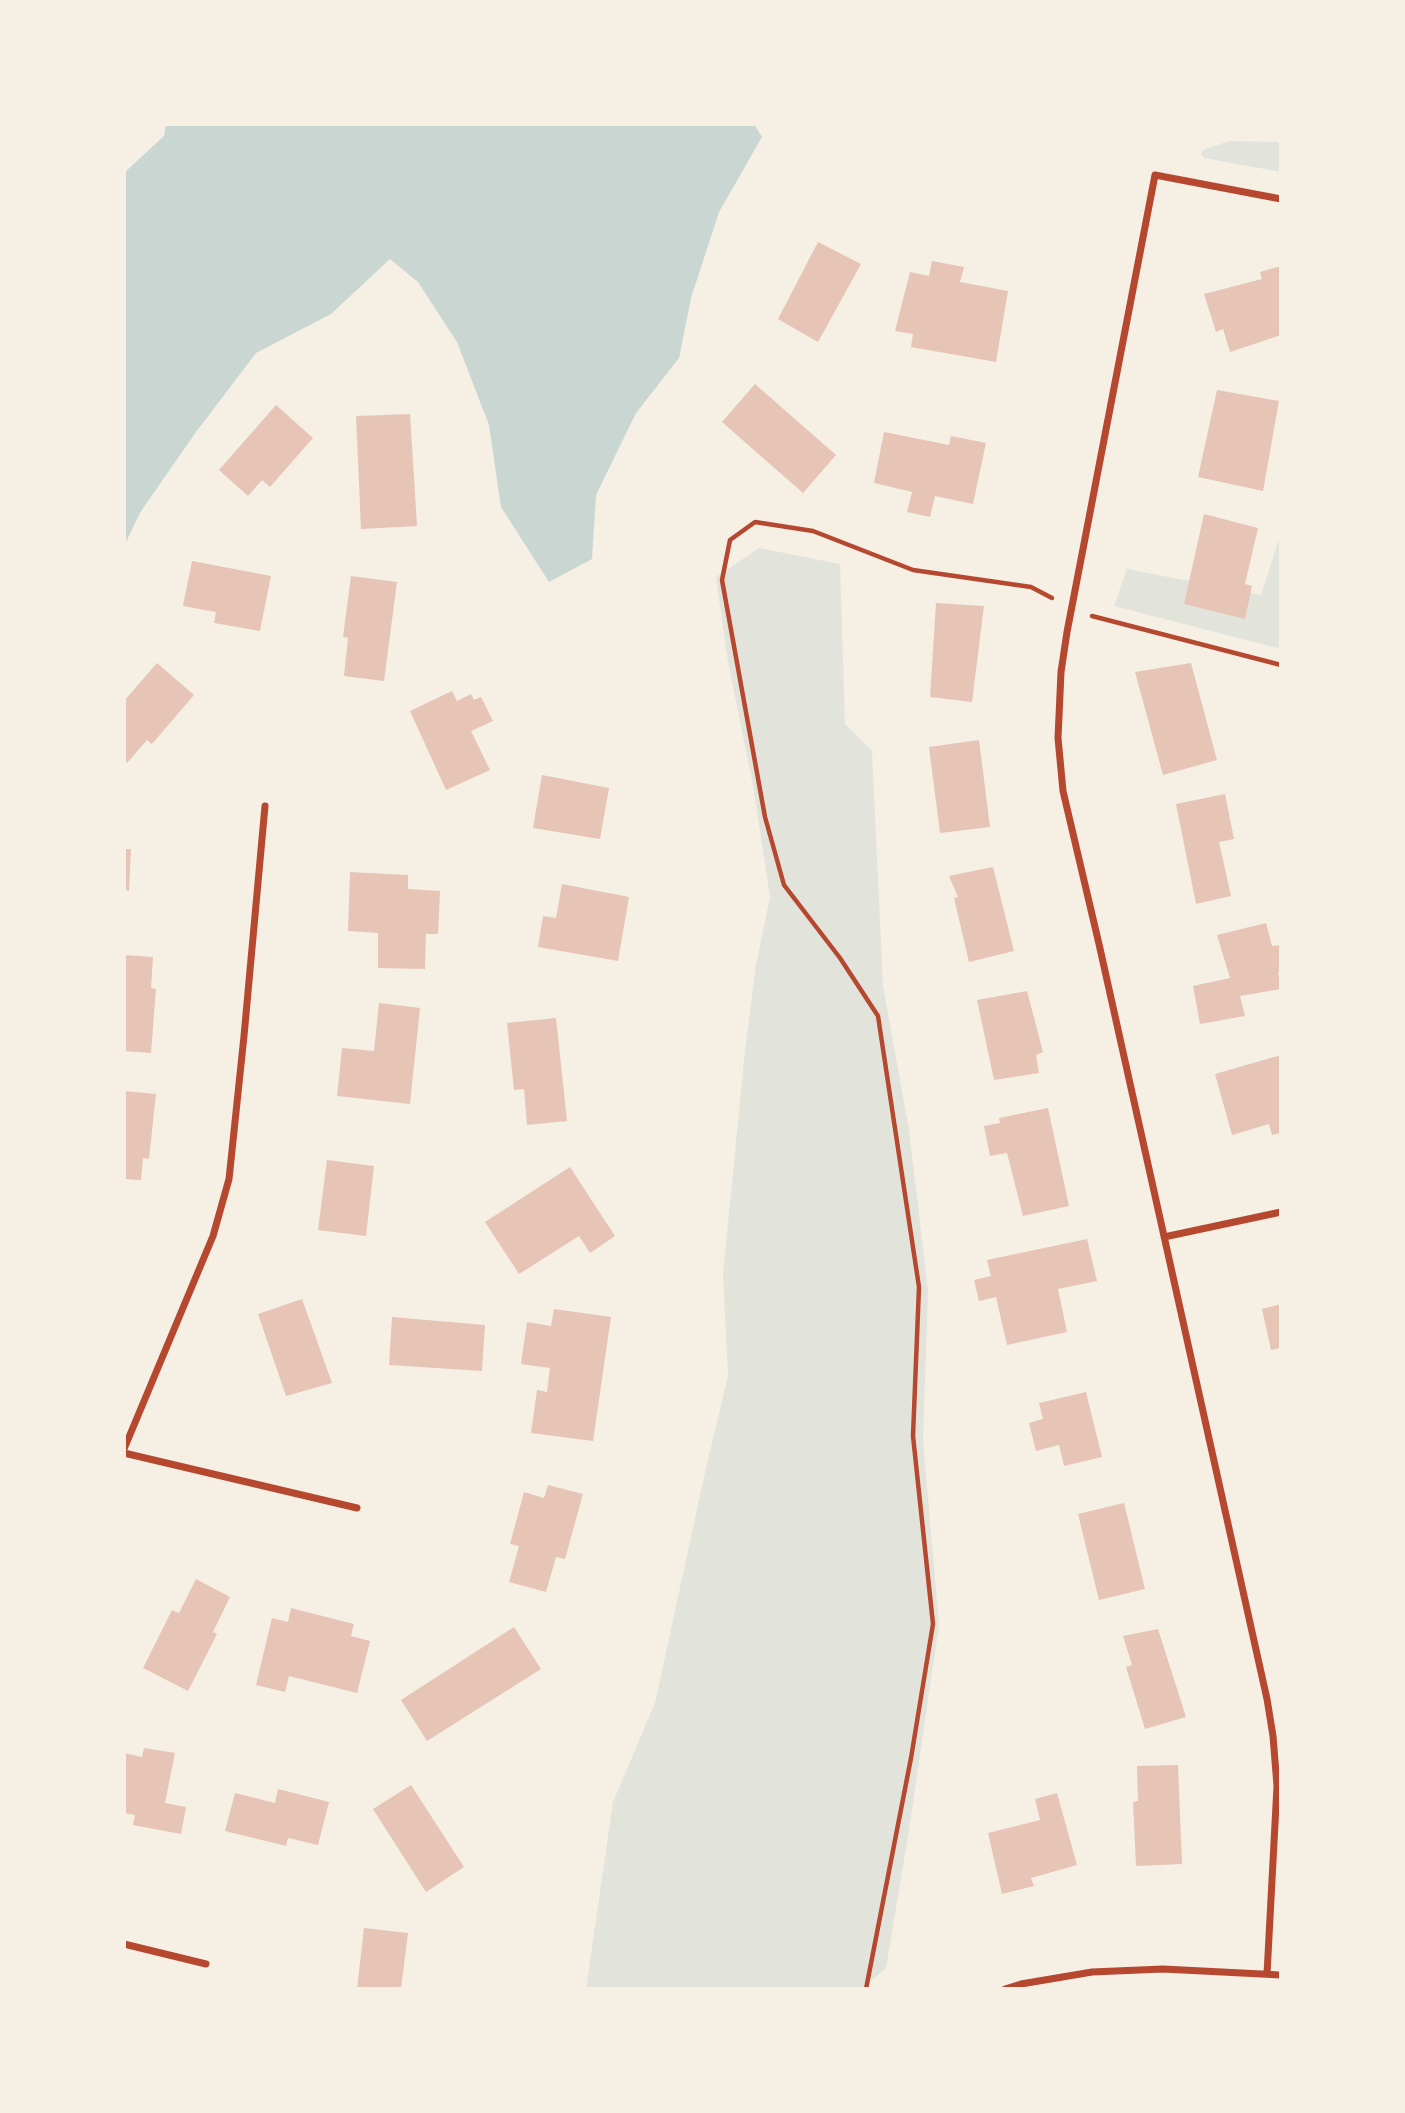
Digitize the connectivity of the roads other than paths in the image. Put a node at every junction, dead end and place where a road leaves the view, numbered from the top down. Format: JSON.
{"nodes":[{"id":1,"x":1281,"y":199,"type":"edge"},
{"id":2,"x":265,"y":806,"type":"dead end"},
{"id":3,"x":1281,"y":1212,"type":"edge"},
{"id":4,"x":1164,"y":1237,"type":"junction"},
{"id":5,"x":124,"y":1451,"type":"edge"},
{"id":6,"x":357,"y":1508,"type":"dead end"},
{"id":7,"x":124,"y":1944,"type":"edge"},
{"id":8,"x":205,"y":1964,"type":"dead end"},
{"id":9,"x":1267,"y":1974,"type":"junction"},
{"id":10,"x":1281,"y":1975,"type":"edge"},
{"id":11,"x":1004,"y":1989,"type":"edge"}],
"edges":[{"from":1,"to":4,"type":"street"},
{"from":2,"to":5,"type":"street"},
{"from":3,"to":4,"type":"street"},
{"from":4,"to":9,"type":"street"},
{"from":5,"to":6,"type":"street"},
{"from":7,"to":8,"type":"street"},
{"from":9,"to":10,"type":"street"},
{"from":9,"to":11,"type":"street"}]}
